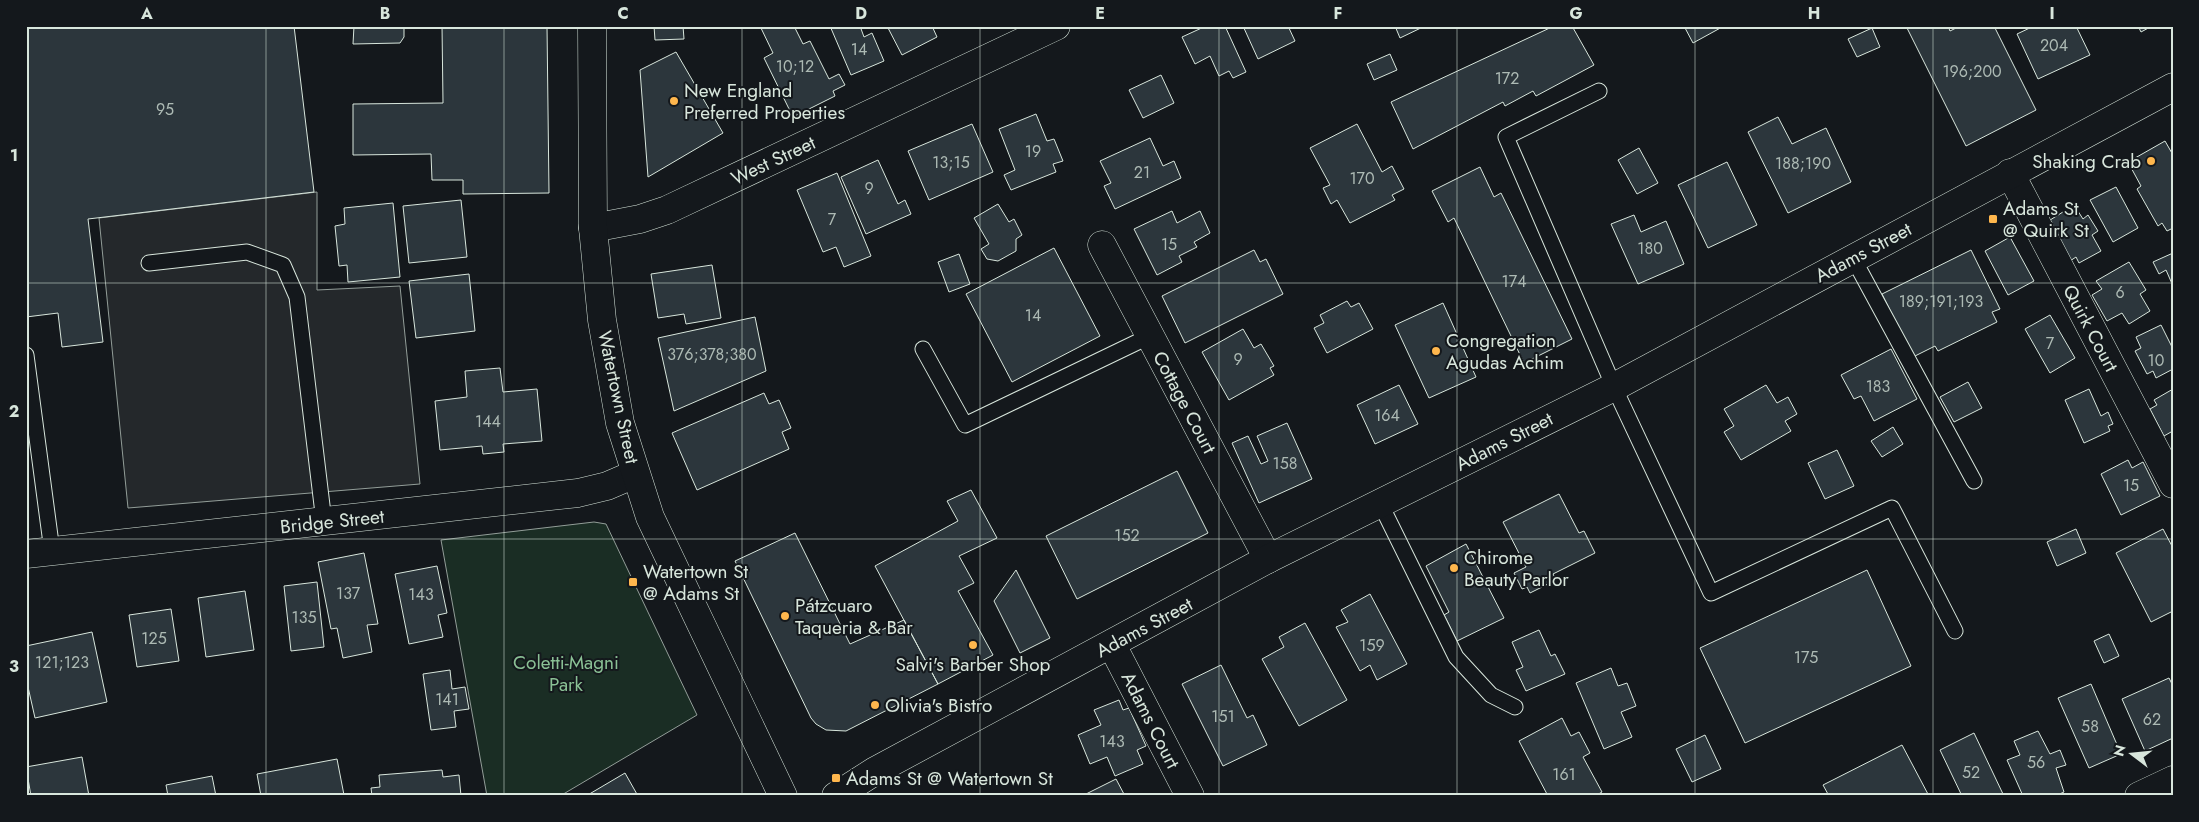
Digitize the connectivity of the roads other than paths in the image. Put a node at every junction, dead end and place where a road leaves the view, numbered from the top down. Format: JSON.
{"nodes":[{"id":1,"x":592,"y":26,"type":"edge"},
{"id":2,"x":1056,"y":26,"type":"edge"},
{"id":3,"x":1599,"y":91,"type":"dead end"},
{"id":4,"x":2171,"y":93,"type":"edge"},
{"id":5,"x":2010,"y":173,"type":"junction"},
{"id":6,"x":593,"y":228,"type":"junction"},
{"id":7,"x":1102,"y":245,"type":"dead end"},
{"id":8,"x":1853,"y":258,"type":"junction"},
{"id":9,"x":149,"y":263,"type":"dead end"},
{"id":10,"x":1150,"y":336,"type":"junction"},
{"id":11,"x":923,"y":349,"type":"dead end"},
{"id":12,"x":26,"y":355,"type":"edge"},
{"id":13,"x":1614,"y":387,"type":"junction"},
{"id":14,"x":635,"y":474,"type":"junction"},
{"id":15,"x":1974,"y":481,"type":"dead end"},
{"id":16,"x":2173,"y":484,"type":"edge"},
{"id":17,"x":1380,"y":503,"type":"junction"},
{"id":18,"x":324,"y":522,"type":"junction"},
{"id":19,"x":39,"y":552,"type":"edge"},
{"id":20,"x":1268,"y":559,"type":"junction"},
{"id":21,"x":1955,"y":631,"type":"dead end"},
{"id":22,"x":1112,"y":645,"type":"junction"},
{"id":23,"x":1515,"y":707,"type":"dead end"},
{"id":24,"x":2173,"y":780,"type":"edge"},
{"id":25,"x":783,"y":796,"type":"edge"},
{"id":26,"x":836,"y":796,"type":"edge"},
{"id":27,"x":1190,"y":796,"type":"edge"},
{"id":28,"x":2139,"y":796,"type":"edge"}],
"edges":[{"from":1,"to":6,"type":"street","name":"Watertown Street"},
{"from":2,"to":6,"type":"street","name":"West Street"},
{"from":3,"to":13,"type":"lane"},
{"from":4,"to":5,"type":"street","name":"Adams Street"},
{"from":5,"to":8,"type":"street","name":"Adams Street"},
{"from":5,"to":16,"type":"street","name":"Quirk Court"},
{"from":6,"to":14,"type":"street","name":"Watertown Street"},
{"from":7,"to":10,"type":"street","name":"Cottage Court"},
{"from":8,"to":13,"type":"street","name":"Adams Street"},
{"from":8,"to":15,"type":"lane"},
{"from":9,"to":18,"type":"lane"},
{"from":10,"to":11,"type":"lane"},
{"from":10,"to":20,"type":"street","name":"Cottage Court"},
{"from":12,"to":19,"type":"lane"},
{"from":13,"to":17,"type":"street","name":"Adams Street"},
{"from":13,"to":21,"type":"lane"},
{"from":14,"to":18,"type":"street","name":"Bridge Street"},
{"from":14,"to":25,"type":"street","name":"Watertown Street"},
{"from":17,"to":20,"type":"street","name":"Adams Street"},
{"from":17,"to":23,"type":"lane"},
{"from":18,"to":19,"type":"street","name":"Bridge Street"},
{"from":20,"to":22,"type":"street","name":"Adams Street"},
{"from":22,"to":26,"type":"street","name":"Adams Street"},
{"from":22,"to":27,"type":"street","name":"Adams Court"},
{"from":24,"to":28,"type":"street"}]}
